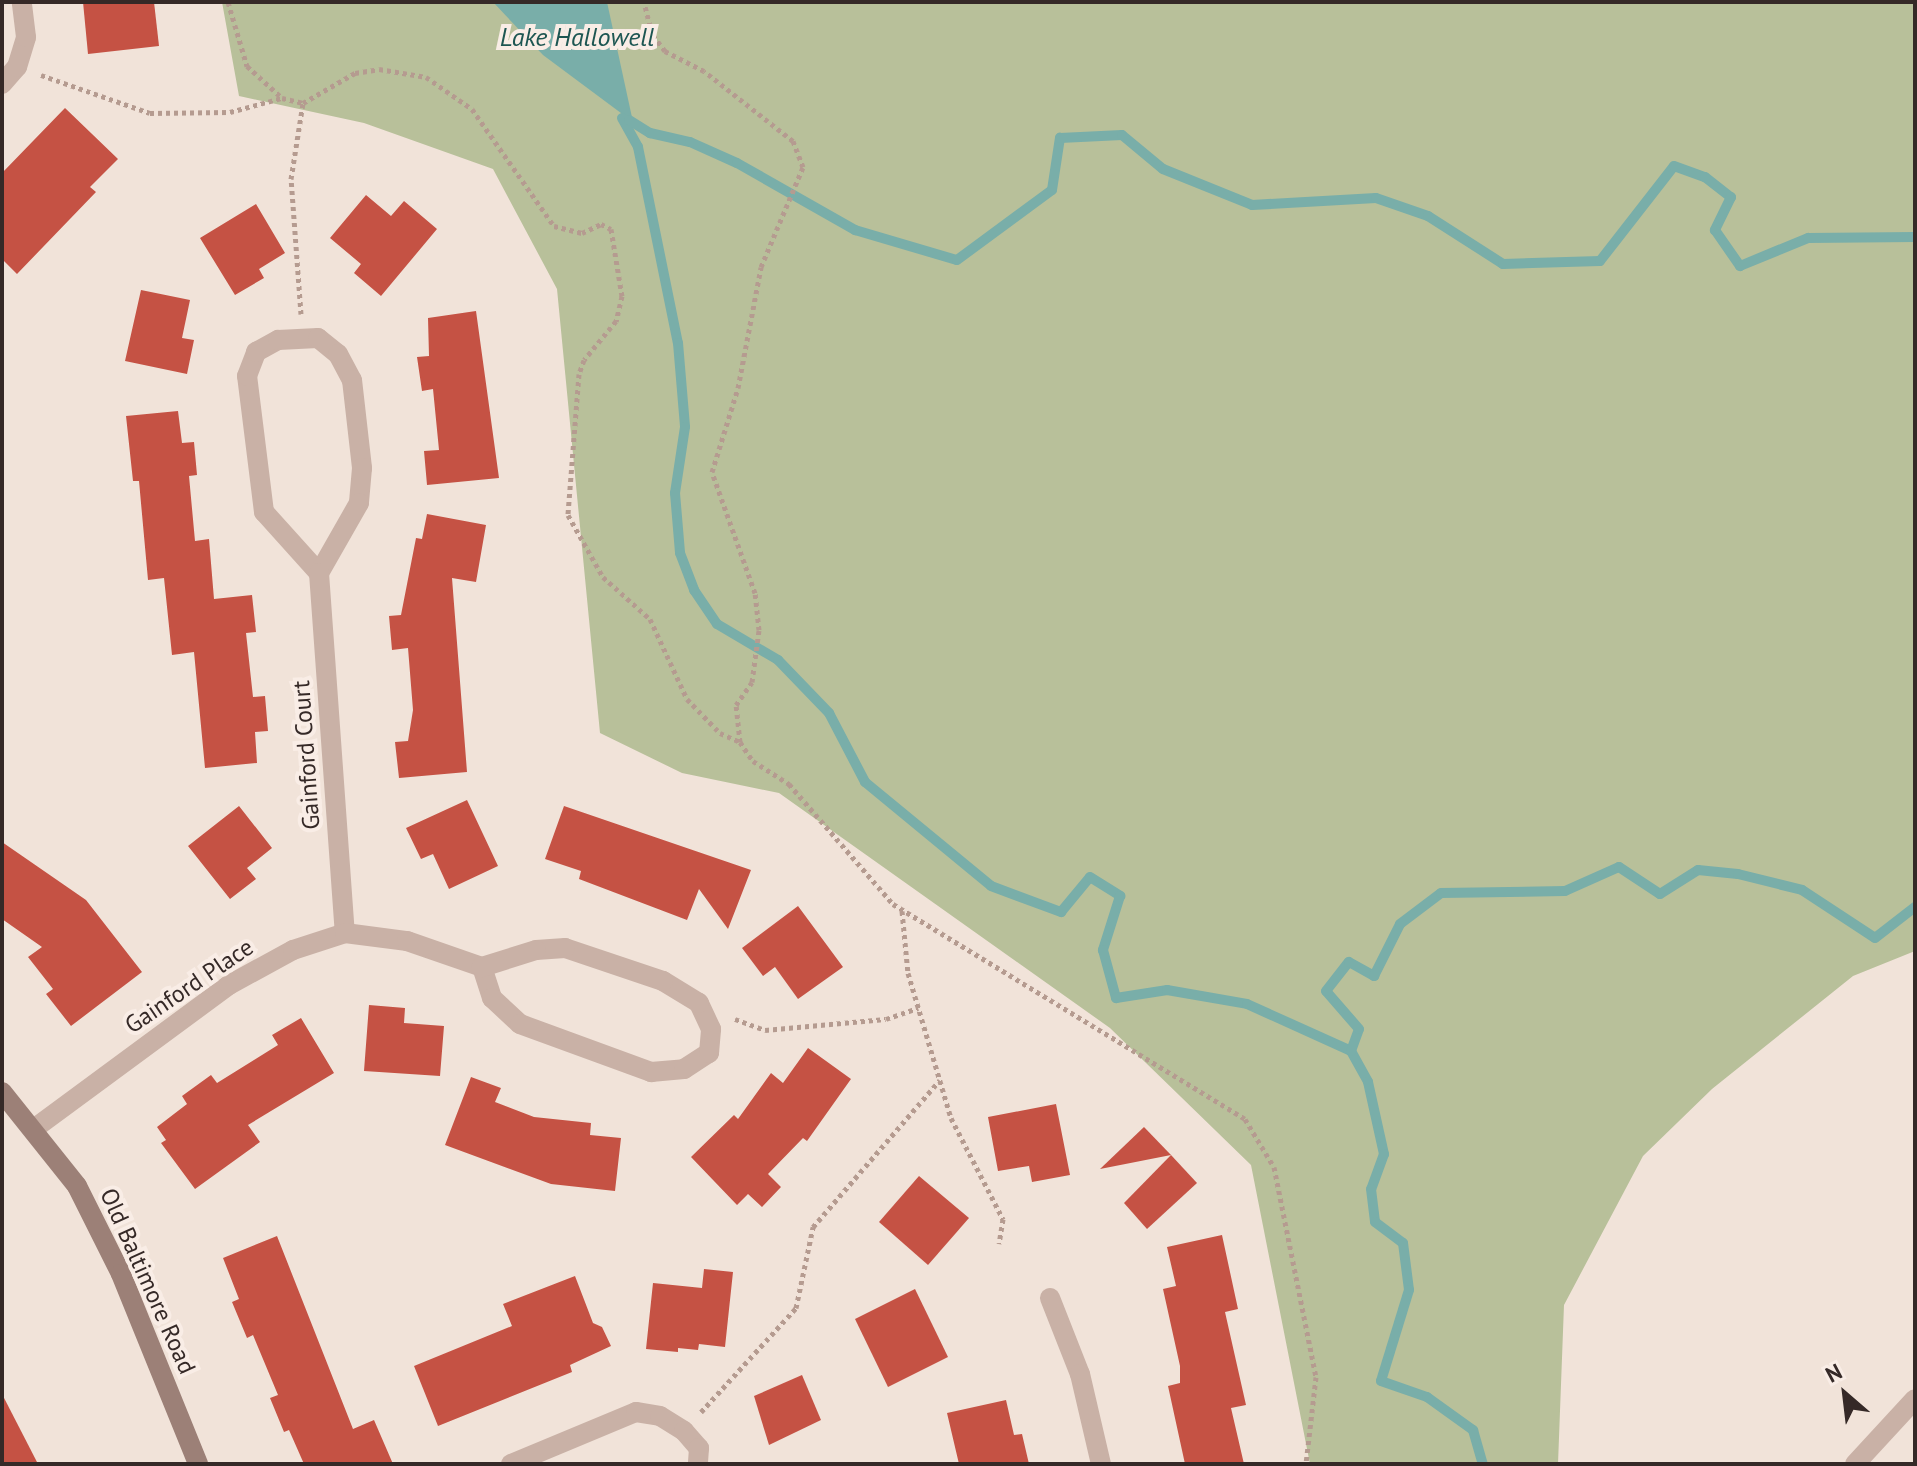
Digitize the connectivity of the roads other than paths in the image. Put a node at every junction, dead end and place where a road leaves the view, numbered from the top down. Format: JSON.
{"nodes":[{"id":1,"x":22,"y":2,"type":"edge"},
{"id":2,"x":2,"y":84,"type":"edge"},
{"id":3,"x":319,"y":573,"type":"junction"},
{"id":4,"x":345,"y":933,"type":"junction"},
{"id":5,"x":482,"y":967,"type":"junction"},
{"id":6,"x":2,"y":1092,"type":"edge"},
{"id":7,"x":35,"y":1128,"type":"junction"},
{"id":8,"x":1050,"y":1298,"type":"dead end"},
{"id":9,"x":1915,"y":1399,"type":"edge"},
{"id":10,"x":198,"y":1464,"type":"edge"},
{"id":11,"x":511,"y":1464,"type":"edge"},
{"id":12,"x":698,"y":1464,"type":"edge"},
{"id":13,"x":1101,"y":1464,"type":"edge"},
{"id":14,"x":1855,"y":1464,"type":"edge"}],
"edges":[{"from":1,"to":2,"type":"street"},
{"from":3,"to":3,"type":"street"},
{"from":3,"to":4,"type":"street","name":"Gainford Court"},
{"from":4,"to":5,"type":"street","name":"Gainford Place"},
{"from":4,"to":7,"type":"street","name":"Gainford Place"},
{"from":5,"to":5,"type":"street"},
{"from":6,"to":7,"type":"street","name":"Old Baltimore Road"},
{"from":7,"to":10,"type":"street","name":"Old Baltimore Road"},
{"from":8,"to":13,"type":"street"},
{"from":9,"to":14,"type":"street"},
{"from":11,"to":12,"type":"street"}]}
